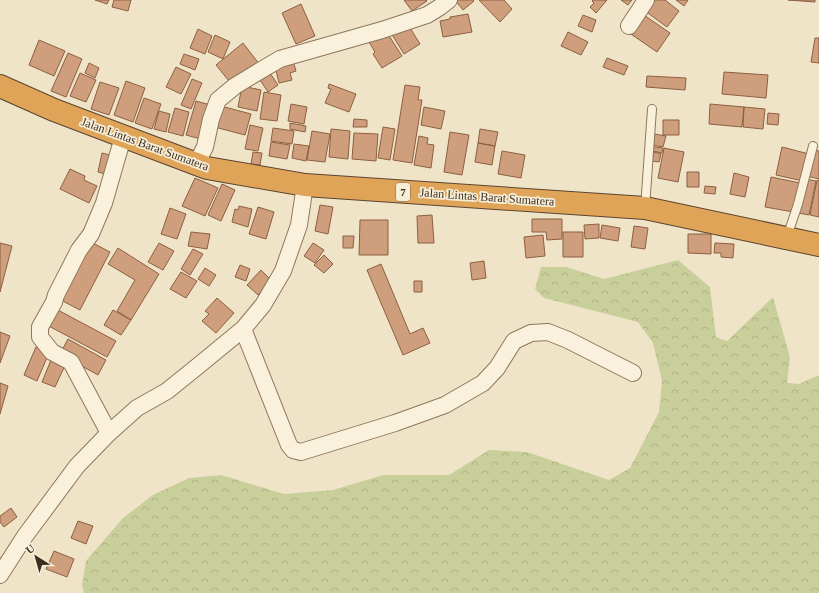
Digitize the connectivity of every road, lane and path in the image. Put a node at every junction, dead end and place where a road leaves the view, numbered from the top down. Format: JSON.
{"nodes":[{"id":1,"x":449,"y":0,"type":"edge"},
{"id":2,"x":646,"y":0,"type":"edge"},
{"id":3,"x":629,"y":26,"type":"dead end"},
{"id":4,"x":0,"y":86,"type":"edge"},
{"id":5,"x":652,"y":109,"type":"dead end"},
{"id":6,"x":123,"y":138,"type":"junction"},
{"id":7,"x":813,"y":146,"type":"dead end"},
{"id":8,"x":196,"y":164,"type":"junction"},
{"id":9,"x":305,"y":185,"type":"junction"},
{"id":10,"x":645,"y":208,"type":"junction"},
{"id":11,"x":786,"y":238,"type":"junction"},
{"id":12,"x":819,"y":245,"type":"edge"},
{"id":13,"x":243,"y":329,"type":"junction"},
{"id":14,"x":633,"y":372,"type":"dead end"},
{"id":15,"x":109,"y":433,"type":"junction"},
{"id":16,"x":0,"y":576,"type":"edge"}],
"edges":[{"from":1,"to":8,"type":"street"},
{"from":2,"to":3,"type":"street"},
{"from":4,"to":6,"type":"highway","name":"Jalan Lintas Barat Sumatera","number":"7"},
{"from":5,"to":10,"type":"lane"},
{"from":6,"to":8,"type":"highway","name":"Jalan Lintas Barat Sumatera","number":"7"},
{"from":6,"to":15,"type":"street"},
{"from":7,"to":11,"type":"lane"},
{"from":8,"to":9,"type":"highway","name":"Jalan Lintas Barat Sumatera","number":"7"},
{"from":9,"to":10,"type":"highway","name":"Jalan Lintas Barat Sumatera","number":"7"},
{"from":9,"to":13,"type":"street"},
{"from":10,"to":11,"type":"highway","name":"Jalan Lintas Barat Sumatera","number":"7"},
{"from":11,"to":12,"type":"highway","name":"Jalan Lintas Barat Sumatera","number":"7"},
{"from":13,"to":14,"type":"street"},
{"from":13,"to":15,"type":"street"},
{"from":15,"to":16,"type":"street"}]}
